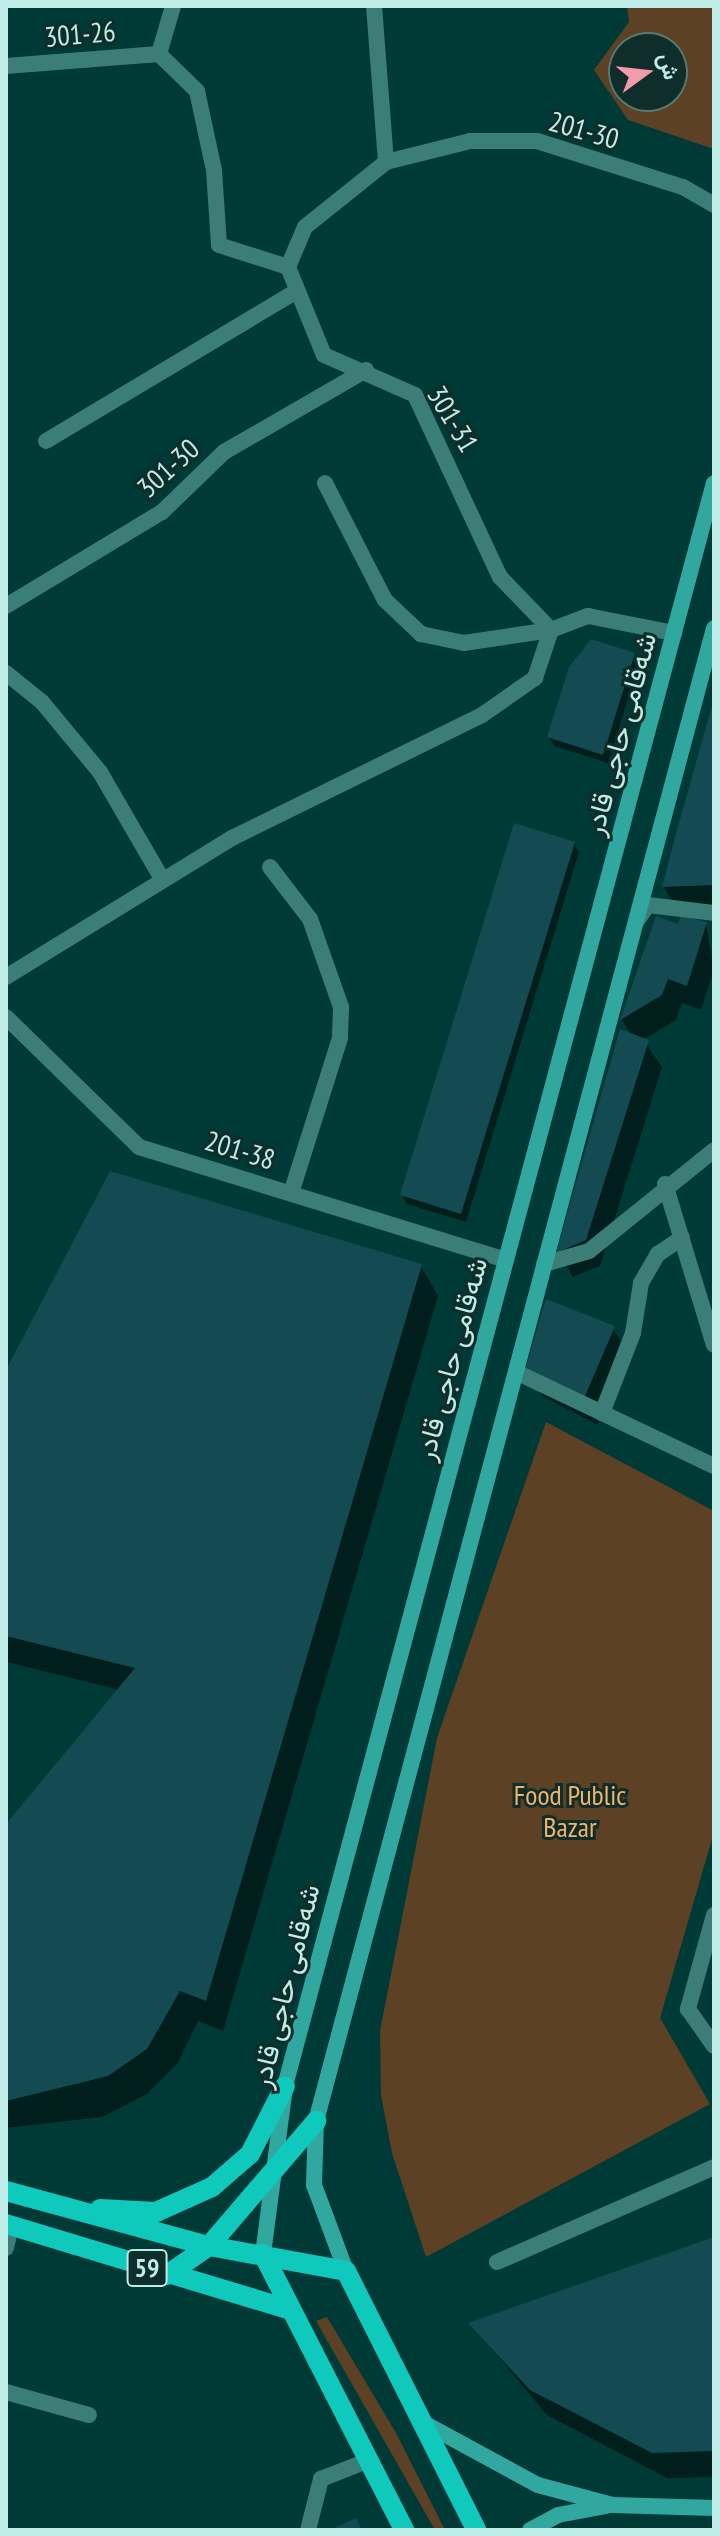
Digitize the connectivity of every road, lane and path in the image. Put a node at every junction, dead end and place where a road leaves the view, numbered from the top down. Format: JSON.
{"nodes":[{"id":1,"x":173,"y":6,"type":"edge"},
{"id":2,"x":374,"y":6,"type":"edge"},
{"id":3,"x":159,"y":54,"type":"junction"},
{"id":4,"x":6,"y":66,"type":"edge"},
{"id":5,"x":386,"y":162,"type":"junction"},
{"id":6,"x":714,"y":205,"type":"edge"},
{"id":7,"x":288,"y":267,"type":"junction"},
{"id":8,"x":297,"y":291,"type":"junction"},
{"id":9,"x":366,"y":370,"type":"junction"},
{"id":10,"x":46,"y":441,"type":"dead end"},
{"id":11,"x":325,"y":483,"type":"dead end"},
{"id":12,"x":714,"y":483,"type":"edge"},
{"id":13,"x":6,"y":606,"type":"edge"},
{"id":14,"x":714,"y":628,"type":"edge"},
{"id":15,"x":551,"y":630,"type":"junction"},
{"id":16,"x":674,"y":633,"type":"junction"},
{"id":17,"x":6,"y":673,"type":"edge"},
{"id":18,"x":270,"y":867,"type":"dead end"},
{"id":19,"x":162,"y":879,"type":"junction"},
{"id":20,"x":714,"y":913,"type":"edge"},
{"id":21,"x":635,"y":924,"type":"junction"},
{"id":22,"x":6,"y":977,"type":"edge"},
{"id":23,"x":6,"y":1017,"type":"edge"},
{"id":24,"x":714,"y":1150,"type":"edge"},
{"id":25,"x":665,"y":1184,"type":"junction"},
{"id":26,"x":291,"y":1193,"type":"junction"},
{"id":27,"x":682,"y":1238,"type":"junction"},
{"id":28,"x":504,"y":1259,"type":"junction"},
{"id":29,"x":544,"y":1264,"type":"junction"},
{"id":30,"x":714,"y":1345,"type":"edge"},
{"id":31,"x":516,"y":1372,"type":"junction"},
{"id":32,"x":602,"y":1413,"type":"junction"},
{"id":33,"x":714,"y":1447,"type":"edge"},
{"id":34,"x":706,"y":1462,"type":"edge"},
{"id":35,"x":714,"y":1915,"type":"edge"},
{"id":36,"x":714,"y":2046,"type":"edge"},
{"id":37,"x":285,"y":2086,"type":"junction"},
{"id":38,"x":316,"y":2121,"type":"junction"},
{"id":39,"x":714,"y":2167,"type":"edge"},
{"id":40,"x":270,"y":2182,"type":"junction"},
{"id":41,"x":6,"y":2191,"type":"edge"},
{"id":42,"x":51,"y":2206,"type":"junction"},
{"id":43,"x":8,"y":2225,"type":"edge"},
{"id":44,"x":209,"y":2246,"type":"junction"},
{"id":45,"x":6,"y":2248,"type":"edge"},
{"id":46,"x":263,"y":2254,"type":"junction"},
{"id":47,"x":497,"y":2262,"type":"dead end"},
{"id":48,"x":346,"y":2271,"type":"junction"},
{"id":49,"x":167,"y":2275,"type":"junction"},
{"id":50,"x":288,"y":2309,"type":"junction"},
{"id":51,"x":6,"y":2392,"type":"edge"},
{"id":52,"x":89,"y":2415,"type":"dead end"},
{"id":53,"x":420,"y":2421,"type":"junction"},
{"id":54,"x":367,"y":2461,"type":"junction"},
{"id":55,"x":612,"y":2505,"type":"junction"},
{"id":56,"x":714,"y":2508,"type":"edge"},
{"id":57,"x":308,"y":2530,"type":"edge"},
{"id":58,"x":404,"y":2530,"type":"edge"},
{"id":59,"x":476,"y":2530,"type":"edge"},
{"id":60,"x":530,"y":2530,"type":"edge"}],
"edges":[{"from":1,"to":3,"type":"street"},
{"from":2,"to":5,"type":"street"},
{"from":3,"to":4,"type":"street","name":"301-26"},
{"from":3,"to":7,"type":"street"},
{"from":5,"to":6,"type":"street","name":"201-30"},
{"from":5,"to":7,"type":"street"},
{"from":7,"to":8,"type":"street","name":"301-31"},
{"from":8,"to":9,"type":"street","name":"301-31"},
{"from":8,"to":10,"type":"street"},
{"from":9,"to":13,"type":"street","name":"301-30"},
{"from":9,"to":15,"type":"street","name":"301-31"},
{"from":11,"to":15,"type":"street"},
{"from":12,"to":16,"type":"main road","name":"شەقامی حاجی قادر"},
{"from":14,"to":21,"type":"main road"},
{"from":15,"to":16,"type":"street"},
{"from":15,"to":19,"type":"street"},
{"from":16,"to":28,"type":"main road","name":"شەقامی حاجی قادر"},
{"from":17,"to":19,"type":"street"},
{"from":18,"to":26,"type":"street"},
{"from":19,"to":22,"type":"street"},
{"from":20,"to":21,"type":"street"},
{"from":21,"to":29,"type":"main road"},
{"from":23,"to":26,"type":"street","name":"201-38"},
{"from":24,"to":25,"type":"street"},
{"from":25,"to":27,"type":"street"},
{"from":25,"to":29,"type":"street"},
{"from":26,"to":28,"type":"street","name":"201-38"},
{"from":27,"to":30,"type":"street"},
{"from":27,"to":32,"type":"street"},
{"from":28,"to":37,"type":"main road","name":"شەقامی حاجی قادر"},
{"from":29,"to":31,"type":"main road"},
{"from":31,"to":32,"type":"street"},
{"from":31,"to":38,"type":"main road"},
{"from":32,"to":34,"type":"street"},
{"from":33,"to":34,"type":"street"},
{"from":35,"to":36,"type":"street"},
{"from":37,"to":40,"type":"main road","name":"شەقامی حاجی قادر"},
{"from":37,"to":42,"type":"main road"},
{"from":38,"to":40,"type":"main road"},
{"from":38,"to":48,"type":"main road"},
{"from":39,"to":47,"type":"street"},
{"from":40,"to":44,"type":"main road"},
{"from":40,"to":46,"type":"main road","name":"شەقامی حاجی قادر"},
{"from":41,"to":42,"type":"main road","number":"59"},
{"from":42,"to":44,"type":"main road","number":"59"},
{"from":43,"to":45,"type":"street"},
{"from":43,"to":49,"type":"main road","number":"59"},
{"from":44,"to":46,"type":"main road"},
{"from":44,"to":49,"type":"main road"},
{"from":46,"to":48,"type":"main road"},
{"from":46,"to":50,"type":"main road"},
{"from":48,"to":53,"type":"main road"},
{"from":49,"to":50,"type":"main road","number":"59"},
{"from":50,"to":54,"type":"main road"},
{"from":51,"to":52,"type":"street"},
{"from":53,"to":55,"type":"main road"},
{"from":53,"to":59,"type":"main road"},
{"from":54,"to":57,"type":"street"},
{"from":54,"to":58,"type":"main road"},
{"from":55,"to":56,"type":"main road"},
{"from":55,"to":60,"type":"main road"}]}
